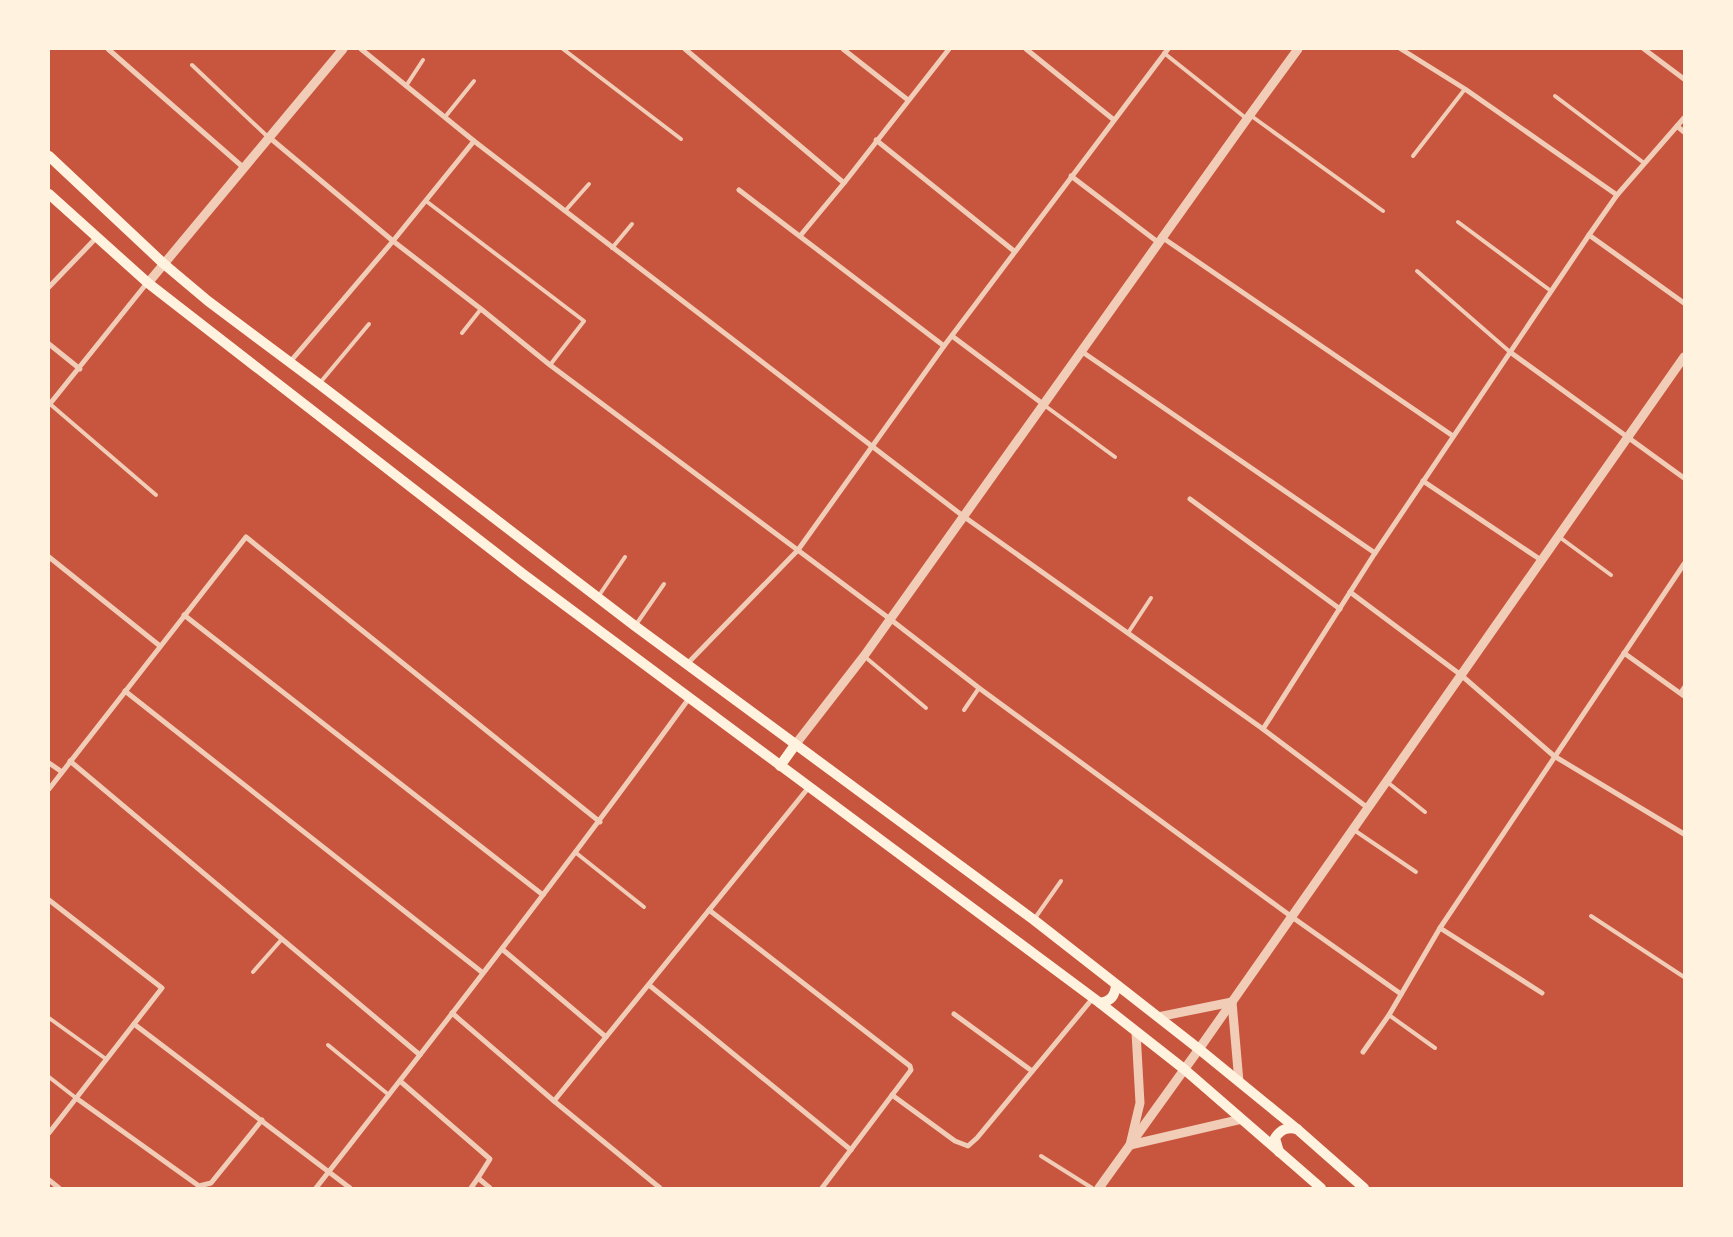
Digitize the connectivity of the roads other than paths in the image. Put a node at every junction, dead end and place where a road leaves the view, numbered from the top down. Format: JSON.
{"nodes":[{"id":1,"x":108,"y":49,"type":"edge"},
{"id":2,"x":343,"y":49,"type":"edge"},
{"id":3,"x":361,"y":49,"type":"edge"},
{"id":4,"x":563,"y":49,"type":"edge"},
{"id":5,"x":685,"y":49,"type":"edge"},
{"id":6,"x":843,"y":49,"type":"edge"},
{"id":7,"x":949,"y":49,"type":"edge"},
{"id":8,"x":1026,"y":49,"type":"edge"},
{"id":9,"x":1298,"y":49,"type":"edge"},
{"id":10,"x":1401,"y":49,"type":"edge"},
{"id":11,"x":1644,"y":49,"type":"edge"},
{"id":12,"x":1166,"y":51,"type":"edge"},
{"id":13,"x":423,"y":60,"type":"dead end"},
{"id":14,"x":192,"y":65,"type":"dead end"},
{"id":15,"x":1684,"y":79,"type":"edge"},
{"id":16,"x":474,"y":81,"type":"dead end"},
{"id":17,"x":406,"y":86,"type":"junction"},
{"id":18,"x":1465,"y":89,"type":"junction"},
{"id":19,"x":1555,"y":96,"type":"dead end"},
{"id":20,"x":908,"y":100,"type":"junction"},
{"id":21,"x":445,"y":117,"type":"junction"},
{"id":22,"x":1248,"y":117,"type":"junction"},
{"id":23,"x":1684,"y":118,"type":"edge"},
{"id":24,"x":1114,"y":120,"type":"junction"},
{"id":25,"x":1676,"y":126,"type":"junction"},
{"id":26,"x":1684,"y":132,"type":"edge"},
{"id":27,"x":270,"y":138,"type":"junction"},
{"id":28,"x":680,"y":139,"type":"dead end"},
{"id":29,"x":876,"y":140,"type":"junction"},
{"id":30,"x":474,"y":141,"type":"junction"},
{"id":31,"x":49,"y":156,"type":"edge"},
{"id":32,"x":1413,"y":156,"type":"dead end"},
{"id":33,"x":1644,"y":163,"type":"junction"},
{"id":34,"x":244,"y":168,"type":"junction"},
{"id":35,"x":1070,"y":176,"type":"junction"},
{"id":36,"x":844,"y":183,"type":"junction"},
{"id":37,"x":589,"y":184,"type":"dead end"},
{"id":38,"x":739,"y":190,"type":"dead end"},
{"id":39,"x":49,"y":194,"type":"edge"},
{"id":40,"x":1617,"y":195,"type":"junction"},
{"id":41,"x":426,"y":201,"type":"junction"},
{"id":42,"x":565,"y":211,"type":"junction"},
{"id":43,"x":1384,"y":211,"type":"dead end"},
{"id":44,"x":1458,"y":222,"type":"dead end"},
{"id":45,"x":632,"y":224,"type":"dead end"},
{"id":46,"x":1589,"y":235,"type":"junction"},
{"id":47,"x":800,"y":236,"type":"junction"},
{"id":48,"x":97,"y":237,"type":"junction"},
{"id":49,"x":1161,"y":240,"type":"junction"},
{"id":50,"x":393,"y":241,"type":"junction"},
{"id":51,"x":612,"y":248,"type":"junction"},
{"id":52,"x":1014,"y":251,"type":"junction"},
{"id":53,"x":164,"y":264,"type":"junction"},
{"id":54,"x":1417,"y":270,"type":"dead end"},
{"id":55,"x":148,"y":283,"type":"junction"},
{"id":56,"x":49,"y":286,"type":"edge"},
{"id":57,"x":1551,"y":291,"type":"junction"},
{"id":58,"x":1684,"y":303,"type":"edge"},
{"id":59,"x":481,"y":309,"type":"junction"},
{"id":60,"x":369,"y":324,"type":"dead end"},
{"id":61,"x":462,"y":333,"type":"dead end"},
{"id":62,"x":952,"y":336,"type":"junction"},
{"id":63,"x":49,"y":344,"type":"edge"},
{"id":64,"x":944,"y":346,"type":"junction"},
{"id":65,"x":1081,"y":351,"type":"junction"},
{"id":66,"x":1510,"y":352,"type":"junction"},
{"id":67,"x":1684,"y":357,"type":"edge"},
{"id":68,"x":290,"y":362,"type":"junction"},
{"id":69,"x":550,"y":365,"type":"junction"},
{"id":70,"x":80,"y":369,"type":"junction"},
{"id":71,"x":319,"y":384,"type":"junction"},
{"id":72,"x":1043,"y":404,"type":"junction"},
{"id":73,"x":49,"y":405,"type":"edge"},
{"id":74,"x":1453,"y":436,"type":"junction"},
{"id":75,"x":1627,"y":438,"type":"junction"},
{"id":76,"x":871,"y":446,"type":"junction"},
{"id":77,"x":1115,"y":457,"type":"dead end"},
{"id":78,"x":1684,"y":478,"type":"edge"},
{"id":79,"x":1424,"y":481,"type":"junction"},
{"id":80,"x":156,"y":495,"type":"dead end"},
{"id":81,"x":1190,"y":499,"type":"dead end"},
{"id":82,"x":963,"y":516,"type":"junction"},
{"id":83,"x":1558,"y":536,"type":"junction"},
{"id":84,"x":798,"y":550,"type":"junction"},
{"id":85,"x":1375,"y":553,"type":"junction"},
{"id":86,"x":49,"y":556,"type":"edge"},
{"id":87,"x":625,"y":557,"type":"dead end"},
{"id":88,"x":1541,"y":560,"type":"junction"},
{"id":89,"x":1684,"y":564,"type":"edge"},
{"id":90,"x":1611,"y":575,"type":"dead end"},
{"id":91,"x":664,"y":584,"type":"dead end"},
{"id":92,"x":1350,"y":592,"type":"junction"},
{"id":93,"x":598,"y":597,"type":"junction"},
{"id":94,"x":1151,"y":598,"type":"dead end"},
{"id":95,"x":1340,"y":609,"type":"junction"},
{"id":96,"x":184,"y":615,"type":"junction"},
{"id":97,"x":890,"y":619,"type":"junction"},
{"id":98,"x":635,"y":626,"type":"junction"},
{"id":99,"x":1128,"y":634,"type":"junction"},
{"id":100,"x":160,"y":646,"type":"junction"},
{"id":101,"x":1624,"y":654,"type":"junction"},
{"id":102,"x":864,"y":656,"type":"junction"},
{"id":103,"x":687,"y":664,"type":"junction"},
{"id":104,"x":1461,"y":675,"type":"junction"},
{"id":105,"x":1684,"y":687,"type":"edge"},
{"id":106,"x":979,"y":688,"type":"junction"},
{"id":107,"x":125,"y":691,"type":"junction"},
{"id":108,"x":1682,"y":694,"type":"edge"},
{"id":109,"x":690,"y":697,"type":"junction"},
{"id":110,"x":926,"y":708,"type":"dead end"},
{"id":111,"x":964,"y":710,"type":"dead end"},
{"id":112,"x":1263,"y":729,"type":"junction"},
{"id":113,"x":795,"y":745,"type":"junction"},
{"id":114,"x":1554,"y":756,"type":"junction"},
{"id":115,"x":70,"y":762,"type":"junction"},
{"id":116,"x":49,"y":763,"type":"edge"},
{"id":117,"x":780,"y":766,"type":"junction"},
{"id":118,"x":62,"y":772,"type":"junction"},
{"id":119,"x":1386,"y":782,"type":"junction"},
{"id":120,"x":809,"y":788,"type":"junction"},
{"id":121,"x":49,"y":789,"type":"edge"},
{"id":122,"x":1368,"y":808,"type":"junction"},
{"id":123,"x":1425,"y":812,"type":"dead end"},
{"id":124,"x":600,"y":822,"type":"junction"},
{"id":125,"x":1353,"y":830,"type":"junction"},
{"id":126,"x":1684,"y":834,"type":"edge"},
{"id":127,"x":575,"y":852,"type":"junction"},
{"id":128,"x":1416,"y":872,"type":"dead end"},
{"id":129,"x":1061,"y":881,"type":"dead end"},
{"id":130,"x":543,"y":895,"type":"junction"},
{"id":131,"x":49,"y":900,"type":"edge"},
{"id":132,"x":644,"y":907,"type":"dead end"},
{"id":133,"x":709,"y":910,"type":"junction"},
{"id":134,"x":1591,"y":916,"type":"dead end"},
{"id":135,"x":1292,"y":917,"type":"junction"},
{"id":136,"x":1034,"y":920,"type":"junction"},
{"id":137,"x":1440,"y":928,"type":"junction"},
{"id":138,"x":282,"y":939,"type":"junction"},
{"id":139,"x":502,"y":949,"type":"junction"},
{"id":140,"x":253,"y":972,"type":"dead end"},
{"id":141,"x":483,"y":974,"type":"junction"},
{"id":142,"x":1684,"y":977,"type":"edge"},
{"id":143,"x":649,"y":985,"type":"junction"},
{"id":144,"x":1116,"y":985,"type":"junction"},
{"id":145,"x":1542,"y":993,"type":"dead end"},
{"id":146,"x":1401,"y":994,"type":"junction"},
{"id":147,"x":1096,"y":1001,"type":"junction"},
{"id":148,"x":1232,"y":1002,"type":"junction"},
{"id":149,"x":452,"y":1013,"type":"junction"},
{"id":150,"x":954,"y":1014,"type":"dead end"},
{"id":151,"x":1389,"y":1015,"type":"junction"},
{"id":152,"x":1158,"y":1017,"type":"junction"},
{"id":153,"x":49,"y":1018,"type":"edge"},
{"id":154,"x":134,"y":1024,"type":"junction"},
{"id":155,"x":1136,"y":1032,"type":"junction"},
{"id":156,"x":606,"y":1038,"type":"junction"},
{"id":157,"x":328,"y":1045,"type":"dead end"},
{"id":158,"x":1435,"y":1048,"type":"dead end"},
{"id":159,"x":1199,"y":1049,"type":"junction"},
{"id":160,"x":1363,"y":1052,"type":"dead end"},
{"id":161,"x":420,"y":1055,"type":"junction"},
{"id":162,"x":106,"y":1059,"type":"junction"},
{"id":163,"x":1184,"y":1069,"type":"junction"},
{"id":164,"x":1032,"y":1071,"type":"junction"},
{"id":165,"x":49,"y":1077,"type":"edge"},
{"id":166,"x":400,"y":1080,"type":"junction"},
{"id":167,"x":1239,"y":1082,"type":"junction"},
{"id":168,"x":389,"y":1094,"type":"junction"},
{"id":169,"x":892,"y":1095,"type":"junction"},
{"id":170,"x":76,"y":1098,"type":"junction"},
{"id":171,"x":554,"y":1101,"type":"junction"},
{"id":172,"x":1242,"y":1119,"type":"junction"},
{"id":173,"x":262,"y":1120,"type":"junction"},
{"id":174,"x":1297,"y":1129,"type":"junction"},
{"id":175,"x":49,"y":1133,"type":"edge"},
{"id":176,"x":1130,"y":1145,"type":"junction"},
{"id":177,"x":851,"y":1150,"type":"junction"},
{"id":178,"x":1279,"y":1152,"type":"junction"},
{"id":179,"x":1040,"y":1156,"type":"dead end"},
{"id":180,"x":329,"y":1171,"type":"junction"},
{"id":181,"x":478,"y":1178,"type":"junction"},
{"id":182,"x":49,"y":1180,"type":"edge"},
{"id":183,"x":59,"y":1188,"type":"edge"},
{"id":184,"x":316,"y":1188,"type":"edge"},
{"id":185,"x":350,"y":1188,"type":"edge"},
{"id":186,"x":470,"y":1188,"type":"edge"},
{"id":187,"x":490,"y":1188,"type":"edge"},
{"id":188,"x":660,"y":1188,"type":"edge"},
{"id":189,"x":822,"y":1188,"type":"edge"},
{"id":190,"x":1092,"y":1188,"type":"edge"},
{"id":191,"x":1099,"y":1188,"type":"edge"},
{"id":192,"x":1321,"y":1188,"type":"edge"},
{"id":193,"x":1364,"y":1188,"type":"edge"}],
"edges":[{"from":1,"to":34,"type":"street"},
{"from":2,"to":27,"type":"street"},
{"from":3,"to":17,"type":"street"},
{"from":4,"to":28,"type":"lane"},
{"from":5,"to":36,"type":"street"},
{"from":6,"to":20,"type":"street"},
{"from":7,"to":20,"type":"street"},
{"from":8,"to":24,"type":"street"},
{"from":9,"to":22,"type":"street"},
{"from":10,"to":18,"type":"street"},
{"from":11,"to":15,"type":"street"},
{"from":12,"to":22,"type":"lane"},
{"from":12,"to":24,"type":"street"},
{"from":13,"to":17,"type":"lane"},
{"from":14,"to":27,"type":"lane"},
{"from":16,"to":21,"type":"lane"},
{"from":17,"to":21,"type":"street"},
{"from":18,"to":32,"type":"lane"},
{"from":18,"to":40,"type":"street"},
{"from":19,"to":33,"type":"lane"},
{"from":20,"to":29,"type":"street"},
{"from":21,"to":30,"type":"street"},
{"from":22,"to":43,"type":"lane"},
{"from":22,"to":49,"type":"street"},
{"from":23,"to":25,"type":"street"},
{"from":24,"to":35,"type":"street"},
{"from":25,"to":26,"type":"street"},
{"from":25,"to":33,"type":"street"},
{"from":27,"to":34,"type":"street"},
{"from":27,"to":50,"type":"street"},
{"from":29,"to":36,"type":"street"},
{"from":29,"to":52,"type":"street"},
{"from":30,"to":41,"type":"street"},
{"from":30,"to":42,"type":"street"},
{"from":31,"to":53,"type":"main road"},
{"from":33,"to":40,"type":"street"},
{"from":34,"to":53,"type":"street"},
{"from":35,"to":49,"type":"street"},
{"from":35,"to":52,"type":"street"},
{"from":36,"to":47,"type":"street"},
{"from":37,"to":42,"type":"lane"},
{"from":38,"to":47,"type":"street"},
{"from":39,"to":48,"type":"main road"},
{"from":40,"to":46,"type":"street"},
{"from":41,"to":50,"type":"street"},
{"from":41,"to":69,"type":"lane"},
{"from":42,"to":51,"type":"street"},
{"from":44,"to":57,"type":"lane"},
{"from":45,"to":51,"type":"lane"},
{"from":46,"to":57,"type":"street"},
{"from":46,"to":58,"type":"street"},
{"from":47,"to":64,"type":"street"},
{"from":48,"to":55,"type":"main road"},
{"from":48,"to":56,"type":"street"},
{"from":49,"to":65,"type":"street"},
{"from":49,"to":74,"type":"street"},
{"from":50,"to":59,"type":"street"},
{"from":50,"to":68,"type":"street"},
{"from":51,"to":76,"type":"street"},
{"from":52,"to":62,"type":"street"},
{"from":53,"to":55,"type":"street"},
{"from":53,"to":68,"type":"main road"},
{"from":54,"to":66,"type":"lane"},
{"from":55,"to":70,"type":"street"},
{"from":55,"to":109,"type":"main road"},
{"from":57,"to":66,"type":"street"},
{"from":59,"to":61,"type":"lane"},
{"from":59,"to":69,"type":"street"},
{"from":60,"to":71,"type":"lane"},
{"from":62,"to":64,"type":"street"},
{"from":62,"to":72,"type":"street"},
{"from":63,"to":70,"type":"street"},
{"from":64,"to":76,"type":"street"},
{"from":65,"to":72,"type":"street"},
{"from":65,"to":85,"type":"street"},
{"from":66,"to":74,"type":"street"},
{"from":66,"to":75,"type":"street"},
{"from":67,"to":75,"type":"street"},
{"from":68,"to":71,"type":"main road"},
{"from":69,"to":84,"type":"street"},
{"from":70,"to":73,"type":"street"},
{"from":71,"to":93,"type":"main road"},
{"from":72,"to":77,"type":"lane"},
{"from":72,"to":82,"type":"street"},
{"from":73,"to":80,"type":"lane"},
{"from":74,"to":79,"type":"street"},
{"from":75,"to":78,"type":"street"},
{"from":75,"to":83,"type":"street"},
{"from":76,"to":82,"type":"street"},
{"from":76,"to":84,"type":"street"},
{"from":79,"to":85,"type":"street"},
{"from":79,"to":88,"type":"street"},
{"from":81,"to":95,"type":"street"},
{"from":82,"to":97,"type":"street"},
{"from":82,"to":99,"type":"street"},
{"from":83,"to":88,"type":"street"},
{"from":83,"to":90,"type":"lane"},
{"from":84,"to":97,"type":"street"},
{"from":84,"to":103,"type":"street"},
{"from":85,"to":92,"type":"street"},
{"from":86,"to":100,"type":"street"},
{"from":87,"to":93,"type":"lane"},
{"from":88,"to":104,"type":"street"},
{"from":89,"to":101,"type":"street"},
{"from":91,"to":98,"type":"lane"},
{"from":92,"to":95,"type":"street"},
{"from":92,"to":104,"type":"street"},
{"from":93,"to":98,"type":"main road"},
{"from":94,"to":99,"type":"lane"},
{"from":95,"to":112,"type":"street"},
{"from":96,"to":100,"type":"street"},
{"from":96,"to":124,"type":"street"},
{"from":96,"to":130,"type":"street"},
{"from":97,"to":102,"type":"street"},
{"from":97,"to":106,"type":"street"},
{"from":98,"to":103,"type":"main road"},
{"from":99,"to":112,"type":"street"},
{"from":100,"to":107,"type":"street"},
{"from":101,"to":108,"type":"street"},
{"from":101,"to":114,"type":"street"},
{"from":102,"to":110,"type":"lane"},
{"from":102,"to":113,"type":"street"},
{"from":103,"to":113,"type":"main road"},
{"from":104,"to":114,"type":"street"},
{"from":104,"to":119,"type":"street"},
{"from":105,"to":108,"type":"lane"},
{"from":106,"to":111,"type":"lane"},
{"from":106,"to":135,"type":"street"},
{"from":107,"to":115,"type":"street"},
{"from":107,"to":141,"type":"street"},
{"from":109,"to":117,"type":"main road"},
{"from":109,"to":124,"type":"street"},
{"from":112,"to":122,"type":"street"},
{"from":113,"to":117,"type":"main road"},
{"from":113,"to":136,"type":"main road"},
{"from":114,"to":126,"type":"street"},
{"from":114,"to":137,"type":"street"},
{"from":115,"to":118,"type":"street"},
{"from":115,"to":138,"type":"street"},
{"from":116,"to":118,"type":"street"},
{"from":117,"to":120,"type":"main road"},
{"from":118,"to":121,"type":"street"},
{"from":119,"to":122,"type":"street"},
{"from":119,"to":123,"type":"lane"},
{"from":120,"to":133,"type":"street"},
{"from":120,"to":147,"type":"main road"},
{"from":122,"to":125,"type":"street"},
{"from":124,"to":127,"type":"street"},
{"from":125,"to":128,"type":"lane"},
{"from":125,"to":135,"type":"street"},
{"from":127,"to":130,"type":"street"},
{"from":127,"to":132,"type":"lane"},
{"from":129,"to":136,"type":"lane"},
{"from":130,"to":139,"type":"street"},
{"from":131,"to":154,"type":"street"},
{"from":133,"to":143,"type":"street"},
{"from":133,"to":169,"type":"street"},
{"from":134,"to":142,"type":"lane"},
{"from":135,"to":146,"type":"street"},
{"from":135,"to":148,"type":"street"},
{"from":136,"to":144,"type":"main road"},
{"from":137,"to":145,"type":"street"},
{"from":137,"to":146,"type":"street"},
{"from":138,"to":140,"type":"lane"},
{"from":138,"to":161,"type":"street"},
{"from":139,"to":141,"type":"street"},
{"from":139,"to":156,"type":"street"},
{"from":141,"to":149,"type":"street"},
{"from":143,"to":156,"type":"street"},
{"from":143,"to":177,"type":"street"},
{"from":144,"to":147,"type":"main road"},
{"from":144,"to":152,"type":"main road"},
{"from":146,"to":151,"type":"street"},
{"from":147,"to":155,"type":"main road"},
{"from":147,"to":164,"type":"street"},
{"from":148,"to":152,"type":"street"},
{"from":148,"to":159,"type":"street"},
{"from":148,"to":167,"type":"street"},
{"from":149,"to":161,"type":"street"},
{"from":149,"to":171,"type":"street"},
{"from":150,"to":164,"type":"street"},
{"from":151,"to":158,"type":"lane"},
{"from":151,"to":160,"type":"street"},
{"from":152,"to":159,"type":"main road"},
{"from":153,"to":162,"type":"lane"},
{"from":154,"to":162,"type":"street"},
{"from":154,"to":173,"type":"street"},
{"from":155,"to":163,"type":"main road"},
{"from":155,"to":176,"type":"street"},
{"from":156,"to":171,"type":"street"},
{"from":157,"to":168,"type":"lane"},
{"from":159,"to":163,"type":"street"},
{"from":159,"to":167,"type":"main road"},
{"from":161,"to":166,"type":"street"},
{"from":162,"to":170,"type":"street"},
{"from":163,"to":172,"type":"main road"},
{"from":163,"to":176,"type":"street"},
{"from":164,"to":169,"type":"street"},
{"from":165,"to":170,"type":"lane"},
{"from":166,"to":168,"type":"street"},
{"from":166,"to":181,"type":"street"},
{"from":167,"to":174,"type":"main road"},
{"from":168,"to":180,"type":"street"},
{"from":169,"to":177,"type":"street"},
{"from":170,"to":173,"type":"street"},
{"from":170,"to":175,"type":"street"},
{"from":171,"to":188,"type":"street"},
{"from":172,"to":176,"type":"street"},
{"from":172,"to":178,"type":"main road"},
{"from":173,"to":180,"type":"street"},
{"from":174,"to":178,"type":"main road"},
{"from":174,"to":193,"type":"main road"},
{"from":176,"to":191,"type":"street"},
{"from":177,"to":189,"type":"street"},
{"from":178,"to":192,"type":"main road"},
{"from":179,"to":190,"type":"lane"},
{"from":180,"to":184,"type":"street"},
{"from":180,"to":185,"type":"street"},
{"from":181,"to":186,"type":"street"},
{"from":181,"to":187,"type":"street"},
{"from":182,"to":183,"type":"street"}]}
